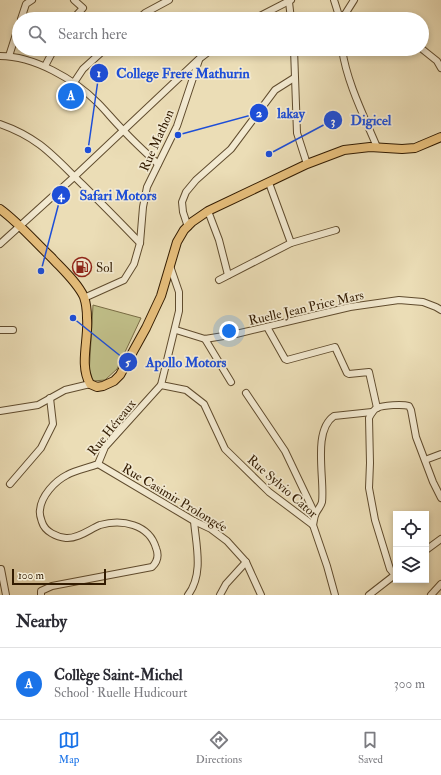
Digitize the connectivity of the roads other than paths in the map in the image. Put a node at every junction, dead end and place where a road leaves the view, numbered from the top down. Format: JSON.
{"nodes":[{"id":1,"x":32,"y":0,"type":"edge"},
{"id":2,"x":74,"y":0,"type":"edge"},
{"id":3,"x":168,"y":0,"type":"edge"},
{"id":4,"x":334,"y":0,"type":"edge"},
{"id":5,"x":354,"y":0,"type":"edge"},
{"id":6,"x":290,"y":1,"type":"edge"},
{"id":7,"x":23,"y":12,"type":"edge"},
{"id":8,"x":79,"y":12,"type":"edge"},
{"id":9,"x":145,"y":12,"type":"edge"},
{"id":10,"x":268,"y":12,"type":"edge"},
{"id":11,"x":291,"y":12,"type":"edge"},
{"id":12,"x":338,"y":12,"type":"edge"},
{"id":13,"x":346,"y":12,"type":"edge"},
{"id":14,"x":12,"y":47,"type":"edge"},
{"id":15,"x":429,"y":55,"type":"edge"},
{"id":16,"x":0,"y":56,"type":"edge"},
{"id":17,"x":9,"y":56,"type":"junction"},
{"id":18,"x":50,"y":56,"type":"edge"},
{"id":19,"x":97,"y":56,"type":"edge"},
{"id":20,"x":204,"y":56,"type":"edge"},
{"id":21,"x":294,"y":56,"type":"edge"},
{"id":22,"x":343,"y":56,"type":"edge"},
{"id":23,"x":200,"y":59,"type":"junction"},
{"id":24,"x":45,"y":66,"type":"junction"},
{"id":25,"x":441,"y":68,"type":"edge"},
{"id":26,"x":294,"y":78,"type":"junction"},
{"id":27,"x":73,"y":84,"type":"junction"},
{"id":28,"x":0,"y":124,"type":"edge"},
{"id":29,"x":124,"y":131,"type":"junction"},
{"id":30,"x":441,"y":137,"type":"edge"},
{"id":31,"x":377,"y":147,"type":"junction"},
{"id":32,"x":158,"y":164,"type":"junction"},
{"id":33,"x":308,"y":164,"type":"junction"},
{"id":34,"x":74,"y":177,"type":"junction"},
{"id":35,"x":269,"y":183,"type":"junction"},
{"id":36,"x":0,"y":209,"type":"edge"},
{"id":37,"x":208,"y":211,"type":"junction"},
{"id":38,"x":20,"y":226,"type":"junction"},
{"id":39,"x":188,"y":227,"type":"junction"},
{"id":40,"x":336,"y":230,"type":"dead end"},
{"id":41,"x":140,"y":242,"type":"junction"},
{"id":42,"x":291,"y":243,"type":"junction"},
{"id":43,"x":0,"y":244,"type":"edge"},
{"id":44,"x":170,"y":265,"type":"junction"},
{"id":45,"x":228,"y":275,"type":"junction"},
{"id":46,"x":219,"y":280,"type":"dead end"},
{"id":47,"x":84,"y":298,"type":"junction"},
{"id":48,"x":441,"y":310,"type":"edge"},
{"id":49,"x":267,"y":327,"type":"junction"},
{"id":50,"x":0,"y":330,"type":"edge"},
{"id":51,"x":13,"y":330,"type":"dead end"},
{"id":52,"x":176,"y":330,"type":"junction"},
{"id":53,"x":205,"y":339,"type":"junction"},
{"id":54,"x":231,"y":382,"type":"dead end"},
{"id":55,"x":90,"y":384,"type":"junction"},
{"id":56,"x":161,"y":385,"type":"junction"},
{"id":57,"x":246,"y":393,"type":"dead end"},
{"id":58,"x":50,"y":398,"type":"junction"},
{"id":59,"x":374,"y":410,"type":"junction"},
{"id":60,"x":0,"y":411,"type":"edge"},
{"id":61,"x":441,"y":454,"type":"edge"},
{"id":62,"x":425,"y":460,"type":"junction"},
{"id":63,"x":98,"y":464,"type":"junction"},
{"id":64,"x":10,"y":484,"type":"dead end"},
{"id":65,"x":441,"y":496,"type":"edge"},
{"id":66,"x":316,"y":514,"type":"junction"},
{"id":67,"x":194,"y":521,"type":"junction"},
{"id":68,"x":313,"y":525,"type":"junction"},
{"id":69,"x":441,"y":539,"type":"edge"},
{"id":70,"x":429,"y":548,"type":"edge"},
{"id":71,"x":246,"y":562,"type":"junction"},
{"id":72,"x":1,"y":569,"type":"dead end"},
{"id":73,"x":393,"y":572,"type":"edge"},
{"id":74,"x":393,"y":576,"type":"edge"},
{"id":75,"x":441,"y":584,"type":"edge"},
{"id":76,"x":6,"y":595,"type":"edge"},
{"id":77,"x":41,"y":595,"type":"edge"},
{"id":78,"x":188,"y":595,"type":"edge"},
{"id":79,"x":220,"y":595,"type":"edge"},
{"id":80,"x":261,"y":595,"type":"edge"},
{"id":81,"x":335,"y":595,"type":"edge"},
{"id":82,"x":370,"y":595,"type":"edge"},
{"id":83,"x":431,"y":595,"type":"edge"}],
"edges":[{"from":1,"to":7,"type":"street"},
{"from":2,"to":8,"type":"street"},
{"from":3,"to":9,"type":"street"},
{"from":4,"to":12,"type":"street"},
{"from":5,"to":13,"type":"street"},
{"from":6,"to":10,"type":"street"},
{"from":6,"to":11,"type":"street"},
{"from":14,"to":17,"type":"street"},
{"from":15,"to":25,"type":"street"},
{"from":16,"to":17,"type":"street"},
{"from":17,"to":24,"type":"street"},
{"from":18,"to":24,"type":"street"},
{"from":19,"to":27,"type":"street"},
{"from":20,"to":23,"type":"street"},
{"from":21,"to":26,"type":"street"},
{"from":22,"to":31,"type":"street"},
{"from":23,"to":29,"type":"street"},
{"from":23,"to":32,"type":"street","name":"Rue Mathon"},
{"from":24,"to":27,"type":"street"},
{"from":26,"to":33,"type":"street"},
{"from":26,"to":39,"type":"street"},
{"from":27,"to":29,"type":"street"},
{"from":28,"to":34,"type":"street"},
{"from":29,"to":32,"type":"street"},
{"from":29,"to":34,"type":"street"},
{"from":30,"to":31,"type":"main road"},
{"from":31,"to":33,"type":"main road"},
{"from":32,"to":41,"type":"street","name":"Rue Mathon"},
{"from":33,"to":35,"type":"main road"},
{"from":34,"to":38,"type":"street"},
{"from":34,"to":41,"type":"street"},
{"from":35,"to":37,"type":"main road"},
{"from":35,"to":42,"type":"street"},
{"from":36,"to":38,"type":"main road"},
{"from":37,"to":39,"type":"main road"},
{"from":37,"to":45,"type":"street"},
{"from":38,"to":43,"type":"street"},
{"from":38,"to":47,"type":"main road"},
{"from":39,"to":44,"type":"main road"},
{"from":40,"to":42,"type":"street"},
{"from":41,"to":47,"type":"street","name":"Rue Mathon"},
{"from":42,"to":45,"type":"street"},
{"from":44,"to":52,"type":"street"},
{"from":44,"to":55,"type":"main road"},
{"from":45,"to":46,"type":"street"},
{"from":47,"to":55,"type":"main road"},
{"from":48,"to":49,"type":"street","name":"Ruelle Jean Price Mars"},
{"from":49,"to":53,"type":"street","name":"Ruelle Jean Price Mars"},
{"from":49,"to":59,"type":"street"},
{"from":50,"to":51,"type":"street"},
{"from":52,"to":53,"type":"street","name":"Ruelle Jean Price Mars"},
{"from":52,"to":56,"type":"street"},
{"from":53,"to":54,"type":"street"},
{"from":55,"to":58,"type":"street"},
{"from":56,"to":63,"type":"street","name":"Rue Héreaux"},
{"from":56,"to":68,"type":"street","name":"Rue Sylvio Cator"},
{"from":57,"to":66,"type":"street"},
{"from":58,"to":60,"type":"street"},
{"from":58,"to":64,"type":"street"},
{"from":59,"to":62,"type":"street"},
{"from":59,"to":66,"type":"street"},
{"from":59,"to":73,"type":"street"},
{"from":61,"to":62,"type":"street"},
{"from":62,"to":65,"type":"street"},
{"from":63,"to":67,"type":"street","name":"Rue Casimir Prolongée"},
{"from":63,"to":77,"type":"street","name":"Rue Héreaux"},
{"from":66,"to":68,"type":"street"},
{"from":67,"to":71,"type":"street","name":"Rue Casimir Prolongée"},
{"from":67,"to":78,"type":"street"},
{"from":68,"to":81,"type":"street","name":"Rue Sylvio Cator"},
{"from":69,"to":70,"type":"street"},
{"from":71,"to":79,"type":"street"},
{"from":71,"to":80,"type":"street","name":"Rue Casimir Prolongée"},
{"from":72,"to":76,"type":"street"},
{"from":74,"to":82,"type":"street"},
{"from":75,"to":83,"type":"street"}]}
